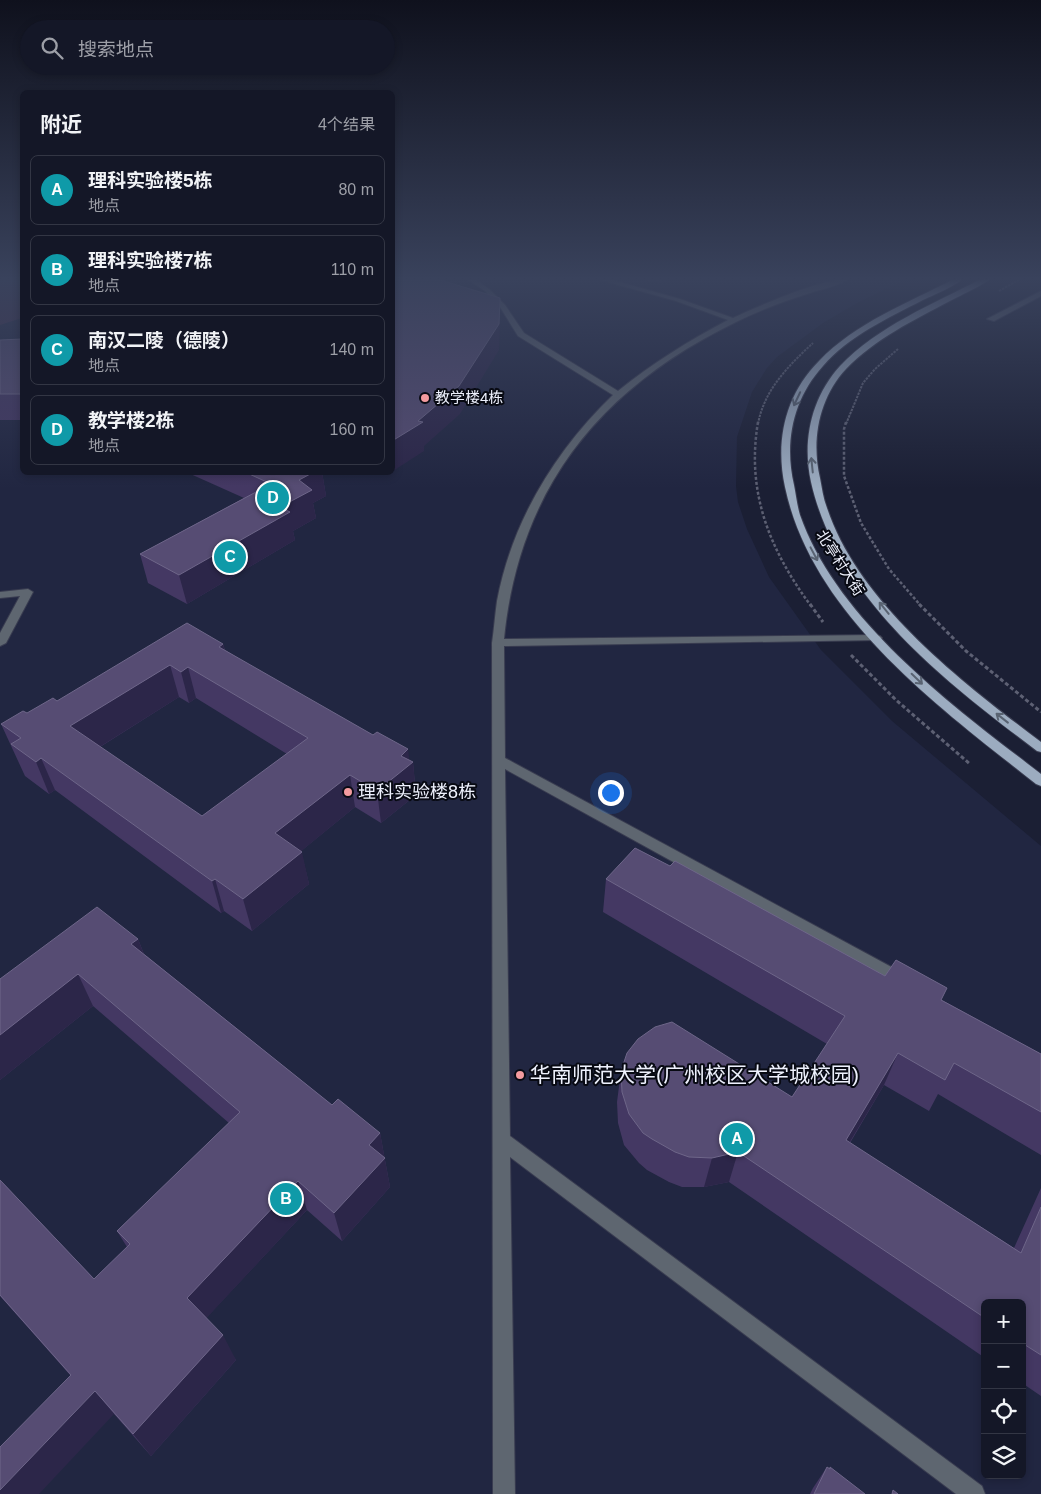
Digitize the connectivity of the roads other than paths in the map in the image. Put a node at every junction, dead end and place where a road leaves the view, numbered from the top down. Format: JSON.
{"nodes":[{"id":1,"x":545,"y":349,"type":"edge"},
{"id":2,"x":679,"y":349,"type":"edge"},
{"id":3,"x":838,"y":349,"type":"edge"},
{"id":4,"x":866,"y":349,"type":"edge"},
{"id":5,"x":617,"y":394,"type":"junction"},
{"id":6,"x":0,"y":595,"type":"edge"},
{"id":7,"x":876,"y":638,"type":"junction"},
{"id":8,"x":0,"y":643,"type":"edge"},
{"id":9,"x":498,"y":643,"type":"junction"},
{"id":10,"x":1041,"y":748,"type":"edge"},
{"id":11,"x":499,"y":760,"type":"junction"},
{"id":12,"x":1041,"y":780,"type":"edge"},
{"id":13,"x":919,"y":989,"type":"edge"},
{"id":14,"x":502,"y":1140,"type":"junction"},
{"id":15,"x":504,"y":1494,"type":"edge"},
{"id":16,"x":974,"y":1494,"type":"edge"}],
"edges":[{"from":1,"to":5,"type":"street"},
{"from":2,"to":5,"type":"street"},
{"from":3,"to":7,"type":"main road","name":"北亭村大街","one_way":true},
{"from":10,"to":4,"type":"main road","name":"北亭村大街","one_way":true},
{"from":5,"to":9,"type":"street"},
{"from":6,"to":8,"type":"street"},
{"from":7,"to":9,"type":"street"},
{"from":7,"to":12,"type":"main road","name":"北亭村大街","one_way":true},
{"from":9,"to":11,"type":"street"},
{"from":11,"to":13,"type":"street"},
{"from":11,"to":14,"type":"street"},
{"from":14,"to":15,"type":"street"},
{"from":14,"to":16,"type":"street"}]}
